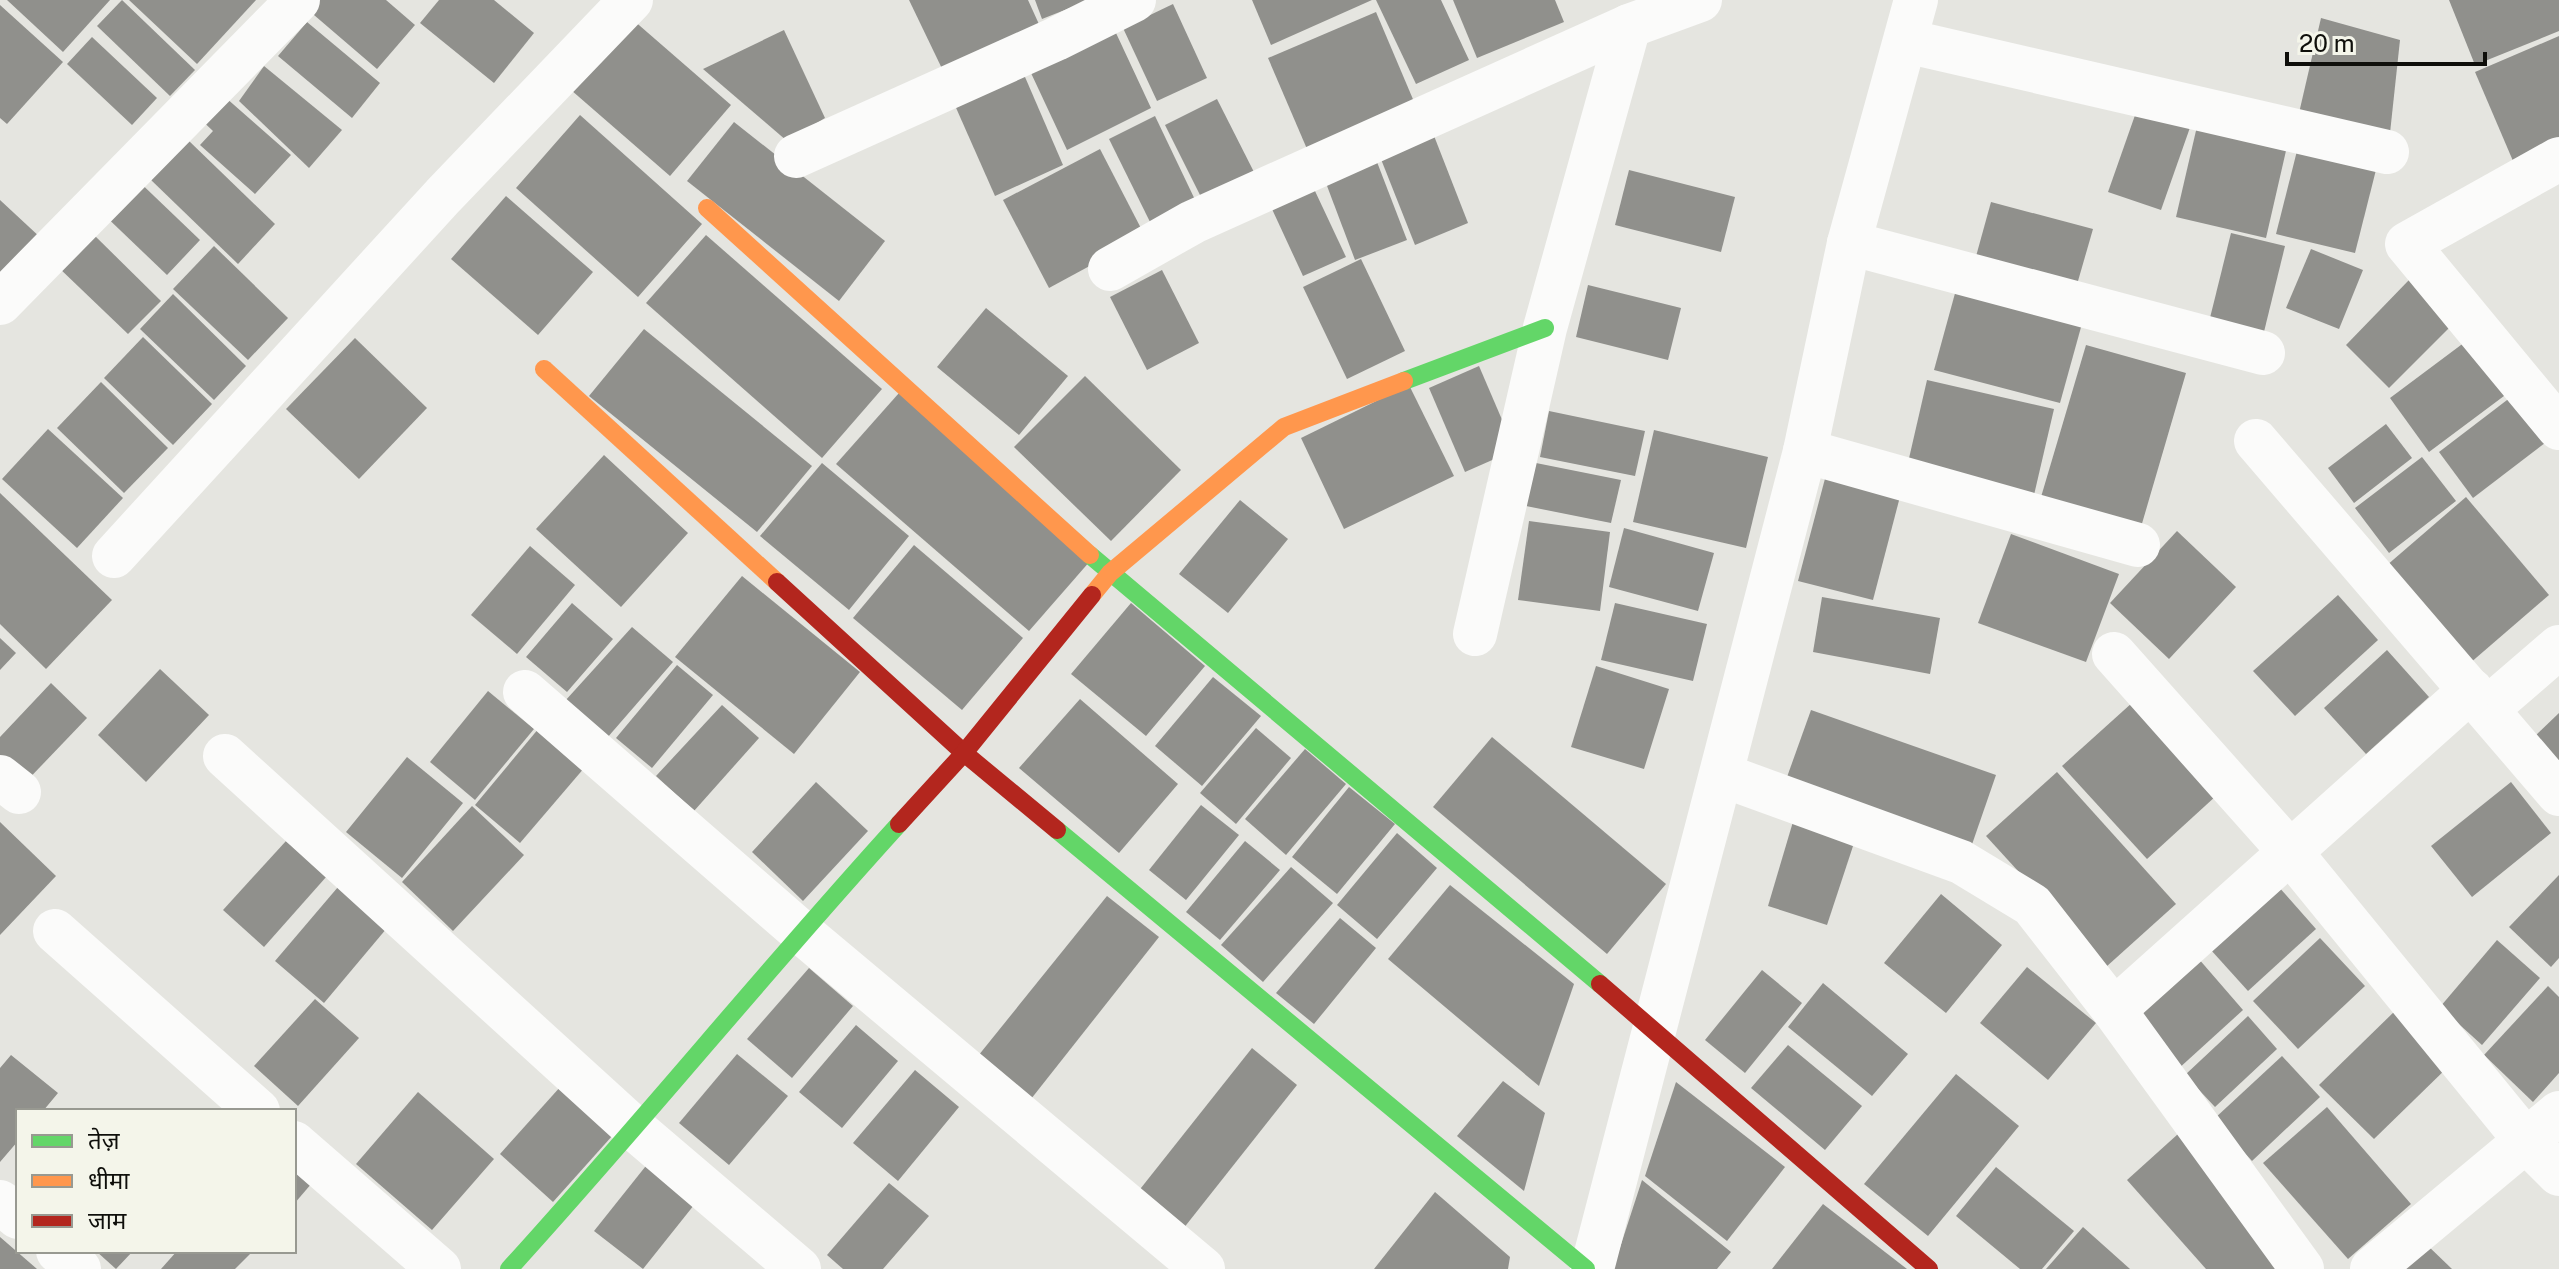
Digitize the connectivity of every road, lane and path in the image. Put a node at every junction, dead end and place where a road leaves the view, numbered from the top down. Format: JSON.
{"nodes":[{"id":1,"x":298,"y":0,"type":"edge"},
{"id":2,"x":631,"y":0,"type":"edge"},
{"id":3,"x":1134,"y":0,"type":"edge"},
{"id":4,"x":1700,"y":0,"type":"edge"},
{"id":5,"x":1911,"y":20,"type":"edge"},
{"id":6,"x":1629,"y":26,"type":"junction"},
{"id":7,"x":2387,"y":152,"type":"dead end"},
{"id":8,"x":796,"y":156,"type":"dead end"},
{"id":9,"x":2559,"y":159,"type":"edge"},
{"id":10,"x":707,"y":208,"type":"dead end"},
{"id":11,"x":1849,"y":243,"type":"junction"},
{"id":12,"x":1110,"y":269,"type":"dead end"},
{"id":13,"x":0,"y":303,"type":"edge"},
{"id":14,"x":1545,"y":328,"type":"junction"},
{"id":15,"x":2263,"y":353,"type":"dead end"},
{"id":16,"x":544,"y":369,"type":"dead end"},
{"id":17,"x":2559,"y":428,"type":"edge"},
{"id":18,"x":2256,"y":441,"type":"dead end"},
{"id":19,"x":1805,"y":451,"type":"junction"},
{"id":20,"x":2138,"y":545,"type":"dead end"},
{"id":21,"x":114,"y":556,"type":"dead end"},
{"id":22,"x":1110,"y":573,"type":"junction"},
{"id":23,"x":1475,"y":634,"type":"dead end"},
{"id":24,"x":2559,"y":647,"type":"edge"},
{"id":25,"x":2114,"y":654,"type":"dead end"},
{"id":26,"x":525,"y":692,"type":"dead end"},
{"id":27,"x":2479,"y":700,"type":"junction"},
{"id":28,"x":964,"y":753,"type":"junction"},
{"id":29,"x":225,"y":756,"type":"dead end"},
{"id":30,"x":1722,"y":775,"type":"junction"},
{"id":31,"x":2559,"y":794,"type":"edge"},
{"id":32,"x":2291,"y":853,"type":"junction"},
{"id":33,"x":55,"y":931,"type":"dead end"},
{"id":34,"x":801,"y":932,"type":"junction"},
{"id":35,"x":2114,"y":1010,"type":"junction"},
{"id":36,"x":1655,"y":1030,"type":"junction"},
{"id":37,"x":256,"y":1109,"type":"edge"},
{"id":38,"x":2559,"y":1113,"type":"edge"},
{"id":39,"x":636,"y":1130,"type":"junction"},
{"id":40,"x":2527,"y":1142,"type":"junction"},
{"id":41,"x":296,"y":1145,"type":"edge"},
{"id":42,"x":2559,"y":1174,"type":"edge"},
{"id":43,"x":0,"y":1202,"type":"edge"},
{"id":44,"x":16,"y":1215,"type":"edge"},
{"id":45,"x":60,"y":1253,"type":"edge"},
{"id":46,"x":79,"y":1269,"type":"edge"},
{"id":47,"x":439,"y":1269,"type":"edge"},
{"id":48,"x":509,"y":1269,"type":"edge"},
{"id":49,"x":799,"y":1269,"type":"edge"},
{"id":50,"x":1203,"y":1269,"type":"edge"},
{"id":51,"x":1589,"y":1269,"type":"edge"},
{"id":52,"x":1929,"y":1269,"type":"edge"},
{"id":53,"x":2302,"y":1269,"type":"edge"},
{"id":54,"x":2372,"y":1269,"type":"edge"}],
"edges":[{"from":1,"to":13,"type":"street"},
{"from":2,"to":21,"type":"street"},
{"from":3,"to":8,"type":"street"},
{"from":4,"to":6,"type":"street"},
{"from":5,"to":7,"type":"street"},
{"from":5,"to":11,"type":"street"},
{"from":6,"to":12,"type":"street"},
{"from":6,"to":14,"type":"street"},
{"from":9,"to":17,"type":"street"},
{"from":10,"to":22,"type":"street"},
{"from":11,"to":15,"type":"street"},
{"from":11,"to":19,"type":"street"},
{"from":14,"to":22,"type":"street"},
{"from":14,"to":23,"type":"street"},
{"from":16,"to":28,"type":"street"},
{"from":18,"to":27,"type":"street"},
{"from":19,"to":20,"type":"street"},
{"from":19,"to":30,"type":"street"},
{"from":22,"to":28,"type":"street"},
{"from":22,"to":36,"type":"street"},
{"from":24,"to":27,"type":"street"},
{"from":25,"to":32,"type":"street"},
{"from":26,"to":34,"type":"street"},
{"from":27,"to":31,"type":"street"},
{"from":27,"to":32,"type":"street"},
{"from":28,"to":34,"type":"street"},
{"from":28,"to":51,"type":"street"},
{"from":29,"to":39,"type":"street"},
{"from":30,"to":35,"type":"street"},
{"from":30,"to":36,"type":"street"},
{"from":32,"to":35,"type":"street"},
{"from":32,"to":40,"type":"street"},
{"from":33,"to":37,"type":"street"},
{"from":34,"to":39,"type":"street"},
{"from":34,"to":50,"type":"street"},
{"from":35,"to":53,"type":"street"},
{"from":36,"to":51,"type":"street"},
{"from":36,"to":52,"type":"street"},
{"from":38,"to":40,"type":"street"},
{"from":39,"to":48,"type":"street"},
{"from":39,"to":49,"type":"street"},
{"from":40,"to":42,"type":"street"},
{"from":40,"to":54,"type":"street"},
{"from":41,"to":47,"type":"street"},
{"from":43,"to":44,"type":"street"},
{"from":45,"to":46,"type":"street"}]}
